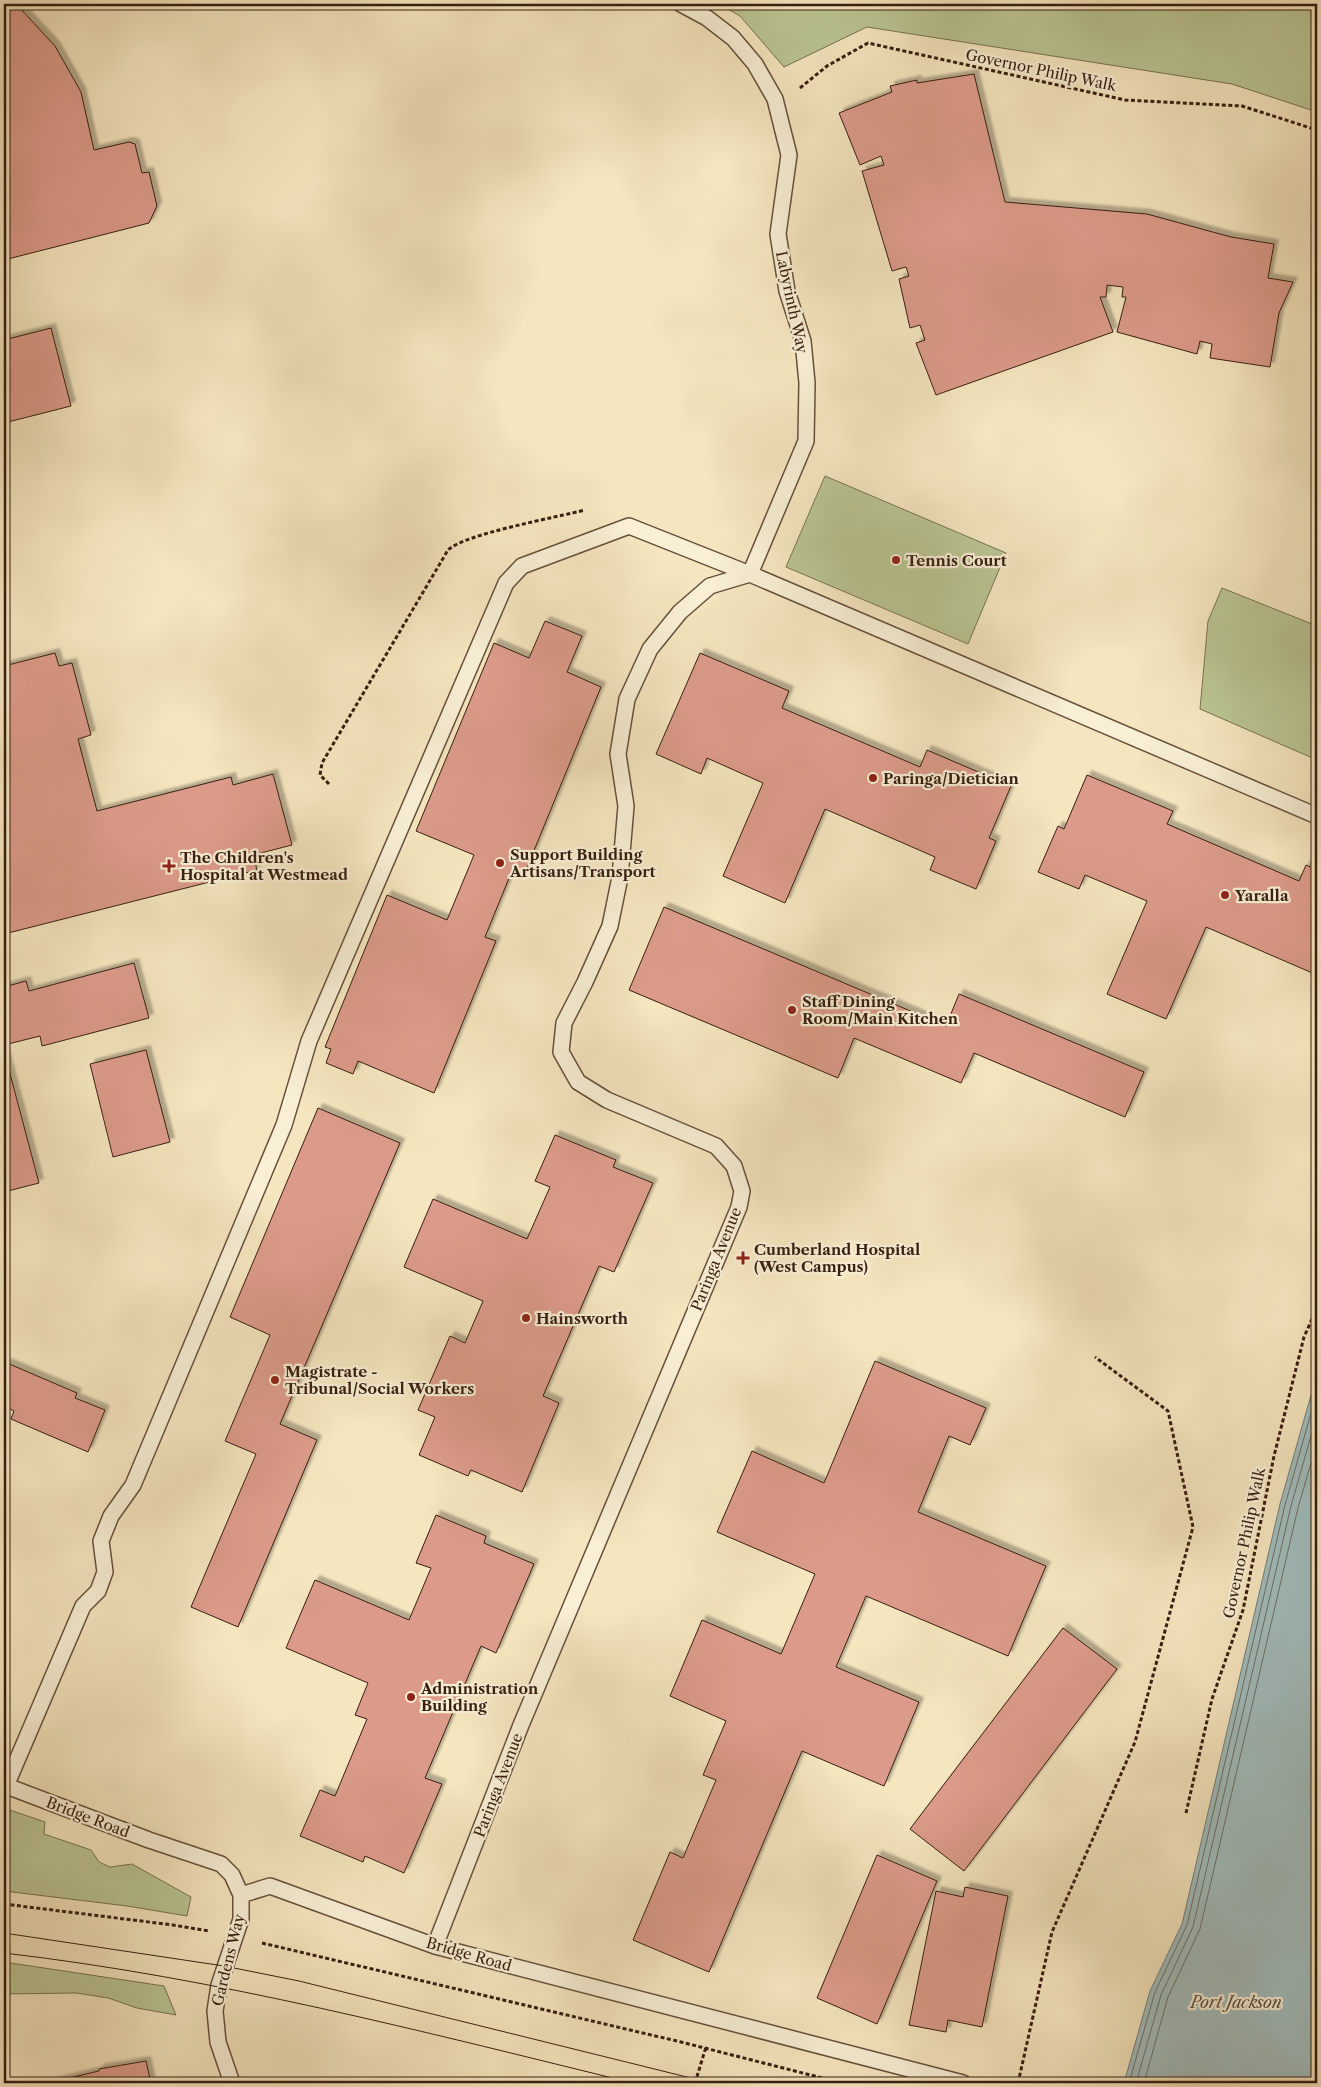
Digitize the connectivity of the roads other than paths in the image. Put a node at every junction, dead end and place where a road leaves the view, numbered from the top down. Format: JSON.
{"nodes":[{"id":1,"x":681,"y":4,"type":"edge"},
{"id":2,"x":750,"y":574,"type":"junction"},
{"id":3,"x":1317,"y":816,"type":"edge"},
{"id":4,"x":5,"y":1786,"type":"edge"},
{"id":5,"x":241,"y":1895,"type":"junction"},
{"id":6,"x":435,"y":1946,"type":"junction"},
{"id":7,"x":232,"y":2083,"type":"edge"},
{"id":8,"x":963,"y":2083,"type":"edge"}],
"edges":[{"from":1,"to":2,"type":"lane","name":"Labyrinth Way"},
{"from":2,"to":3,"type":"lane"},
{"from":2,"to":4,"type":"lane"},
{"from":2,"to":6,"type":"lane","name":"Paringa Avenue"},
{"from":4,"to":5,"type":"lane","name":"Bridge Road"},
{"from":5,"to":6,"type":"lane","name":"Bridge Road"},
{"from":5,"to":7,"type":"lane","name":"Gardens Way"},
{"from":6,"to":8,"type":"lane","name":"Bridge Road"}]}
